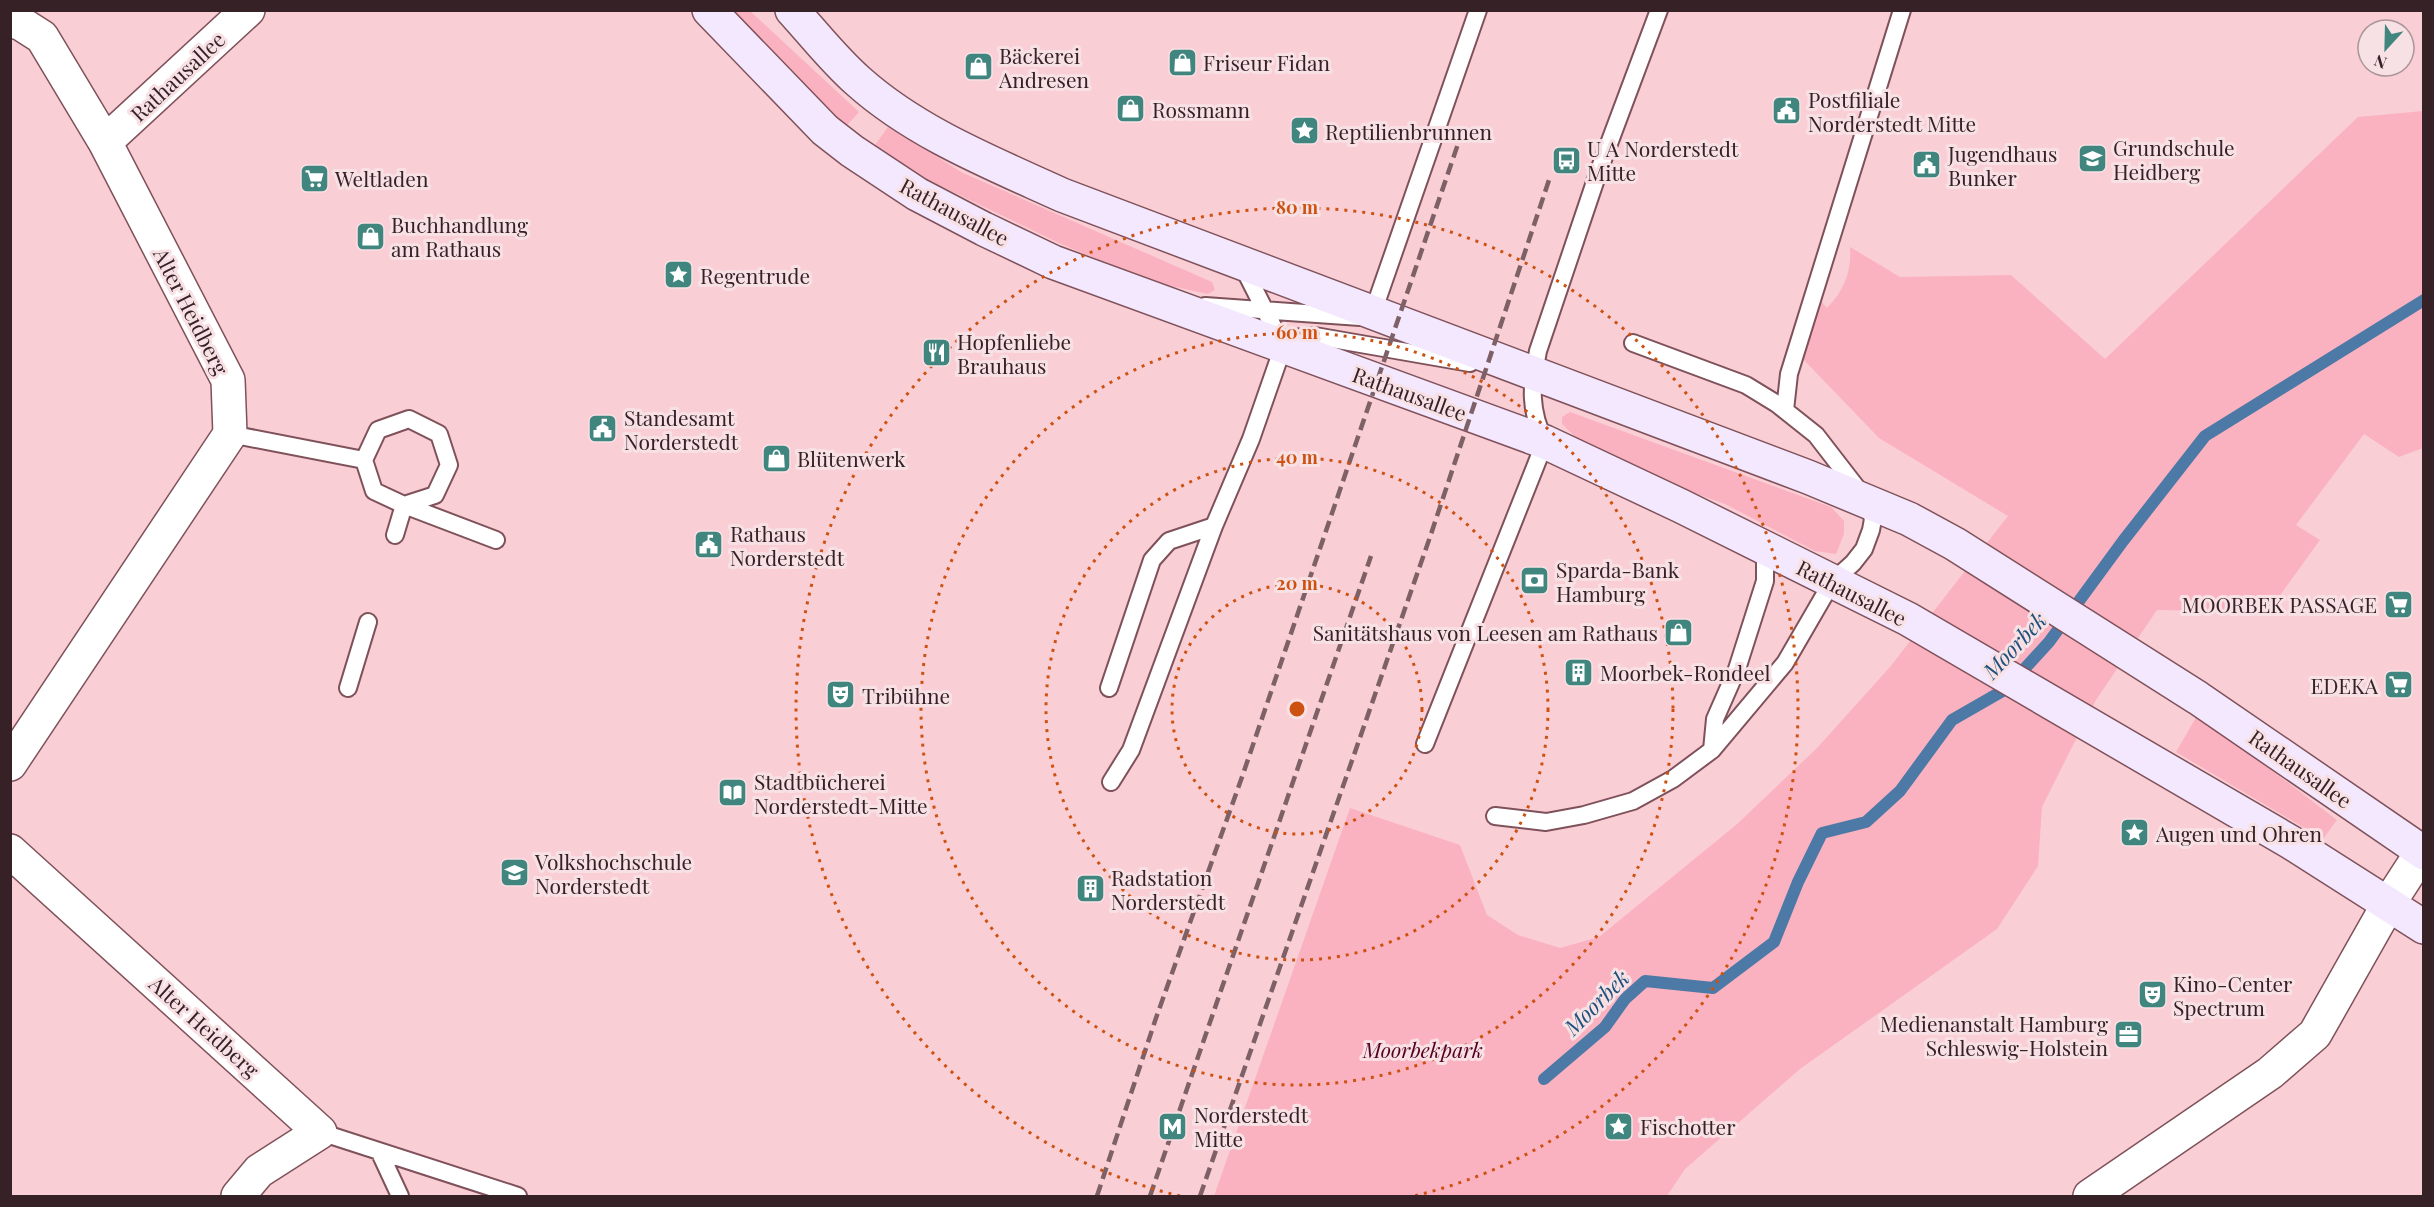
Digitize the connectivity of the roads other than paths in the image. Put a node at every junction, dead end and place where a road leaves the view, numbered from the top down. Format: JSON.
{"nodes":[{"id":1,"x":248,"y":10,"type":"edge"},
{"id":2,"x":709,"y":10,"type":"edge"},
{"id":3,"x":792,"y":10,"type":"edge"},
{"id":4,"x":1478,"y":10,"type":"edge"},
{"id":5,"x":1659,"y":10,"type":"edge"},
{"id":6,"x":1902,"y":10,"type":"edge"},
{"id":7,"x":10,"y":21,"type":"edge"},
{"id":8,"x":105,"y":142,"type":"junction"},
{"id":9,"x":1242,"y":263,"type":"junction"},
{"id":10,"x":1168,"y":304,"type":"junction"},
{"id":11,"x":1265,"y":310,"type":"junction"},
{"id":12,"x":1373,"y":312,"type":"junction"},
{"id":13,"x":1634,"y":343,"type":"dead end"},
{"id":14,"x":1283,"y":347,"type":"junction"},
{"id":15,"x":1533,"y":374,"type":"junction"},
{"id":16,"x":1785,"y":410,"type":"junction"},
{"id":17,"x":230,"y":434,"type":"junction"},
{"id":18,"x":1545,"y":442,"type":"junction"},
{"id":19,"x":364,"y":460,"type":"junction"},
{"id":20,"x":1867,"y":501,"type":"junction"},
{"id":21,"x":404,"y":505,"type":"junction"},
{"id":22,"x":1214,"y":526,"type":"junction"},
{"id":23,"x":395,"y":535,"type":"dead end"},
{"id":24,"x":496,"y":540,"type":"dead end"},
{"id":25,"x":1765,"y":548,"type":"junction"},
{"id":26,"x":1832,"y":582,"type":"junction"},
{"id":27,"x":368,"y":622,"type":"dead end"},
{"id":28,"x":348,"y":688,"type":"dead end"},
{"id":29,"x":1109,"y":688,"type":"dead end"},
{"id":30,"x":1425,"y":744,"type":"dead end"},
{"id":31,"x":1712,"y":750,"type":"junction"},
{"id":32,"x":10,"y":764,"type":"edge"},
{"id":33,"x":1111,"y":782,"type":"dead end"},
{"id":34,"x":1494,"y":816,"type":"dead end"},
{"id":35,"x":10,"y":851,"type":"edge"},
{"id":36,"x":2423,"y":853,"type":"edge"},
{"id":37,"x":2389,"y":903,"type":"junction"},
{"id":38,"x":2424,"y":927,"type":"edge"},
{"id":39,"x":320,"y":1132,"type":"junction"},
{"id":40,"x":380,"y":1153,"type":"junction"},
{"id":41,"x":238,"y":1197,"type":"edge"},
{"id":42,"x":400,"y":1197,"type":"edge"},
{"id":43,"x":518,"y":1197,"type":"edge"},
{"id":44,"x":2090,"y":1197,"type":"edge"}],
"edges":[{"from":1,"to":8,"type":"street","name":"Rathausallee"},
{"from":2,"to":10,"type":"main road","name":"Rathausallee"},
{"from":3,"to":9,"type":"main road","name":"Rathausallee"},
{"from":4,"to":12,"type":"lane"},
{"from":5,"to":15,"type":"lane"},
{"from":6,"to":16,"type":"lane"},
{"from":7,"to":8,"type":"street","name":"Alter Heidberg"},
{"from":8,"to":17,"type":"street","name":"Alter Heidberg"},
{"from":9,"to":11,"type":"lane"},
{"from":9,"to":12,"type":"main road","name":"Rathausallee"},
{"from":10,"to":11,"type":"lane"},
{"from":10,"to":14,"type":"main road","name":"Rathausallee"},
{"from":11,"to":12,"type":"lane"},
{"from":11,"to":14,"type":"lane"},
{"from":12,"to":15,"type":"main road","name":"Rathausallee"},
{"from":13,"to":16,"type":"lane"},
{"from":14,"to":15,"type":"lane","name":"Rathausallee"},
{"from":14,"to":18,"type":"main road","name":"Rathausallee"},
{"from":14,"to":22,"type":"lane"},
{"from":15,"to":18,"type":"lane"},
{"from":15,"to":20,"type":"main road","name":"Rathausallee"},
{"from":16,"to":20,"type":"lane"},
{"from":17,"to":19,"type":"lane"},
{"from":17,"to":32,"type":"street"},
{"from":18,"to":25,"type":"main road","name":"Rathausallee"},
{"from":18,"to":30,"type":"lane"},
{"from":19,"to":21,"type":"lane"},
{"from":19,"to":21,"type":"lane"},
{"from":20,"to":26,"type":"lane"},
{"from":20,"to":36,"type":"main road","name":"Rathausallee"},
{"from":21,"to":23,"type":"lane"},
{"from":21,"to":24,"type":"lane"},
{"from":22,"to":29,"type":"lane"},
{"from":22,"to":33,"type":"lane"},
{"from":25,"to":26,"type":"main road","name":"Rathausallee"},
{"from":25,"to":31,"type":"lane"},
{"from":26,"to":31,"type":"lane"},
{"from":26,"to":37,"type":"main road","name":"Rathausallee"},
{"from":27,"to":28,"type":"lane"},
{"from":31,"to":34,"type":"lane"},
{"from":35,"to":39,"type":"street","name":"Alter Heidberg"},
{"from":36,"to":37,"type":"street","name":"Rathausallee"},
{"from":37,"to":38,"type":"main road","name":"Rathausallee"},
{"from":37,"to":44,"type":"street","name":"Rathausallee"},
{"from":39,"to":40,"type":"lane"},
{"from":39,"to":41,"type":"street"},
{"from":40,"to":42,"type":"lane"},
{"from":40,"to":43,"type":"lane"}]}
